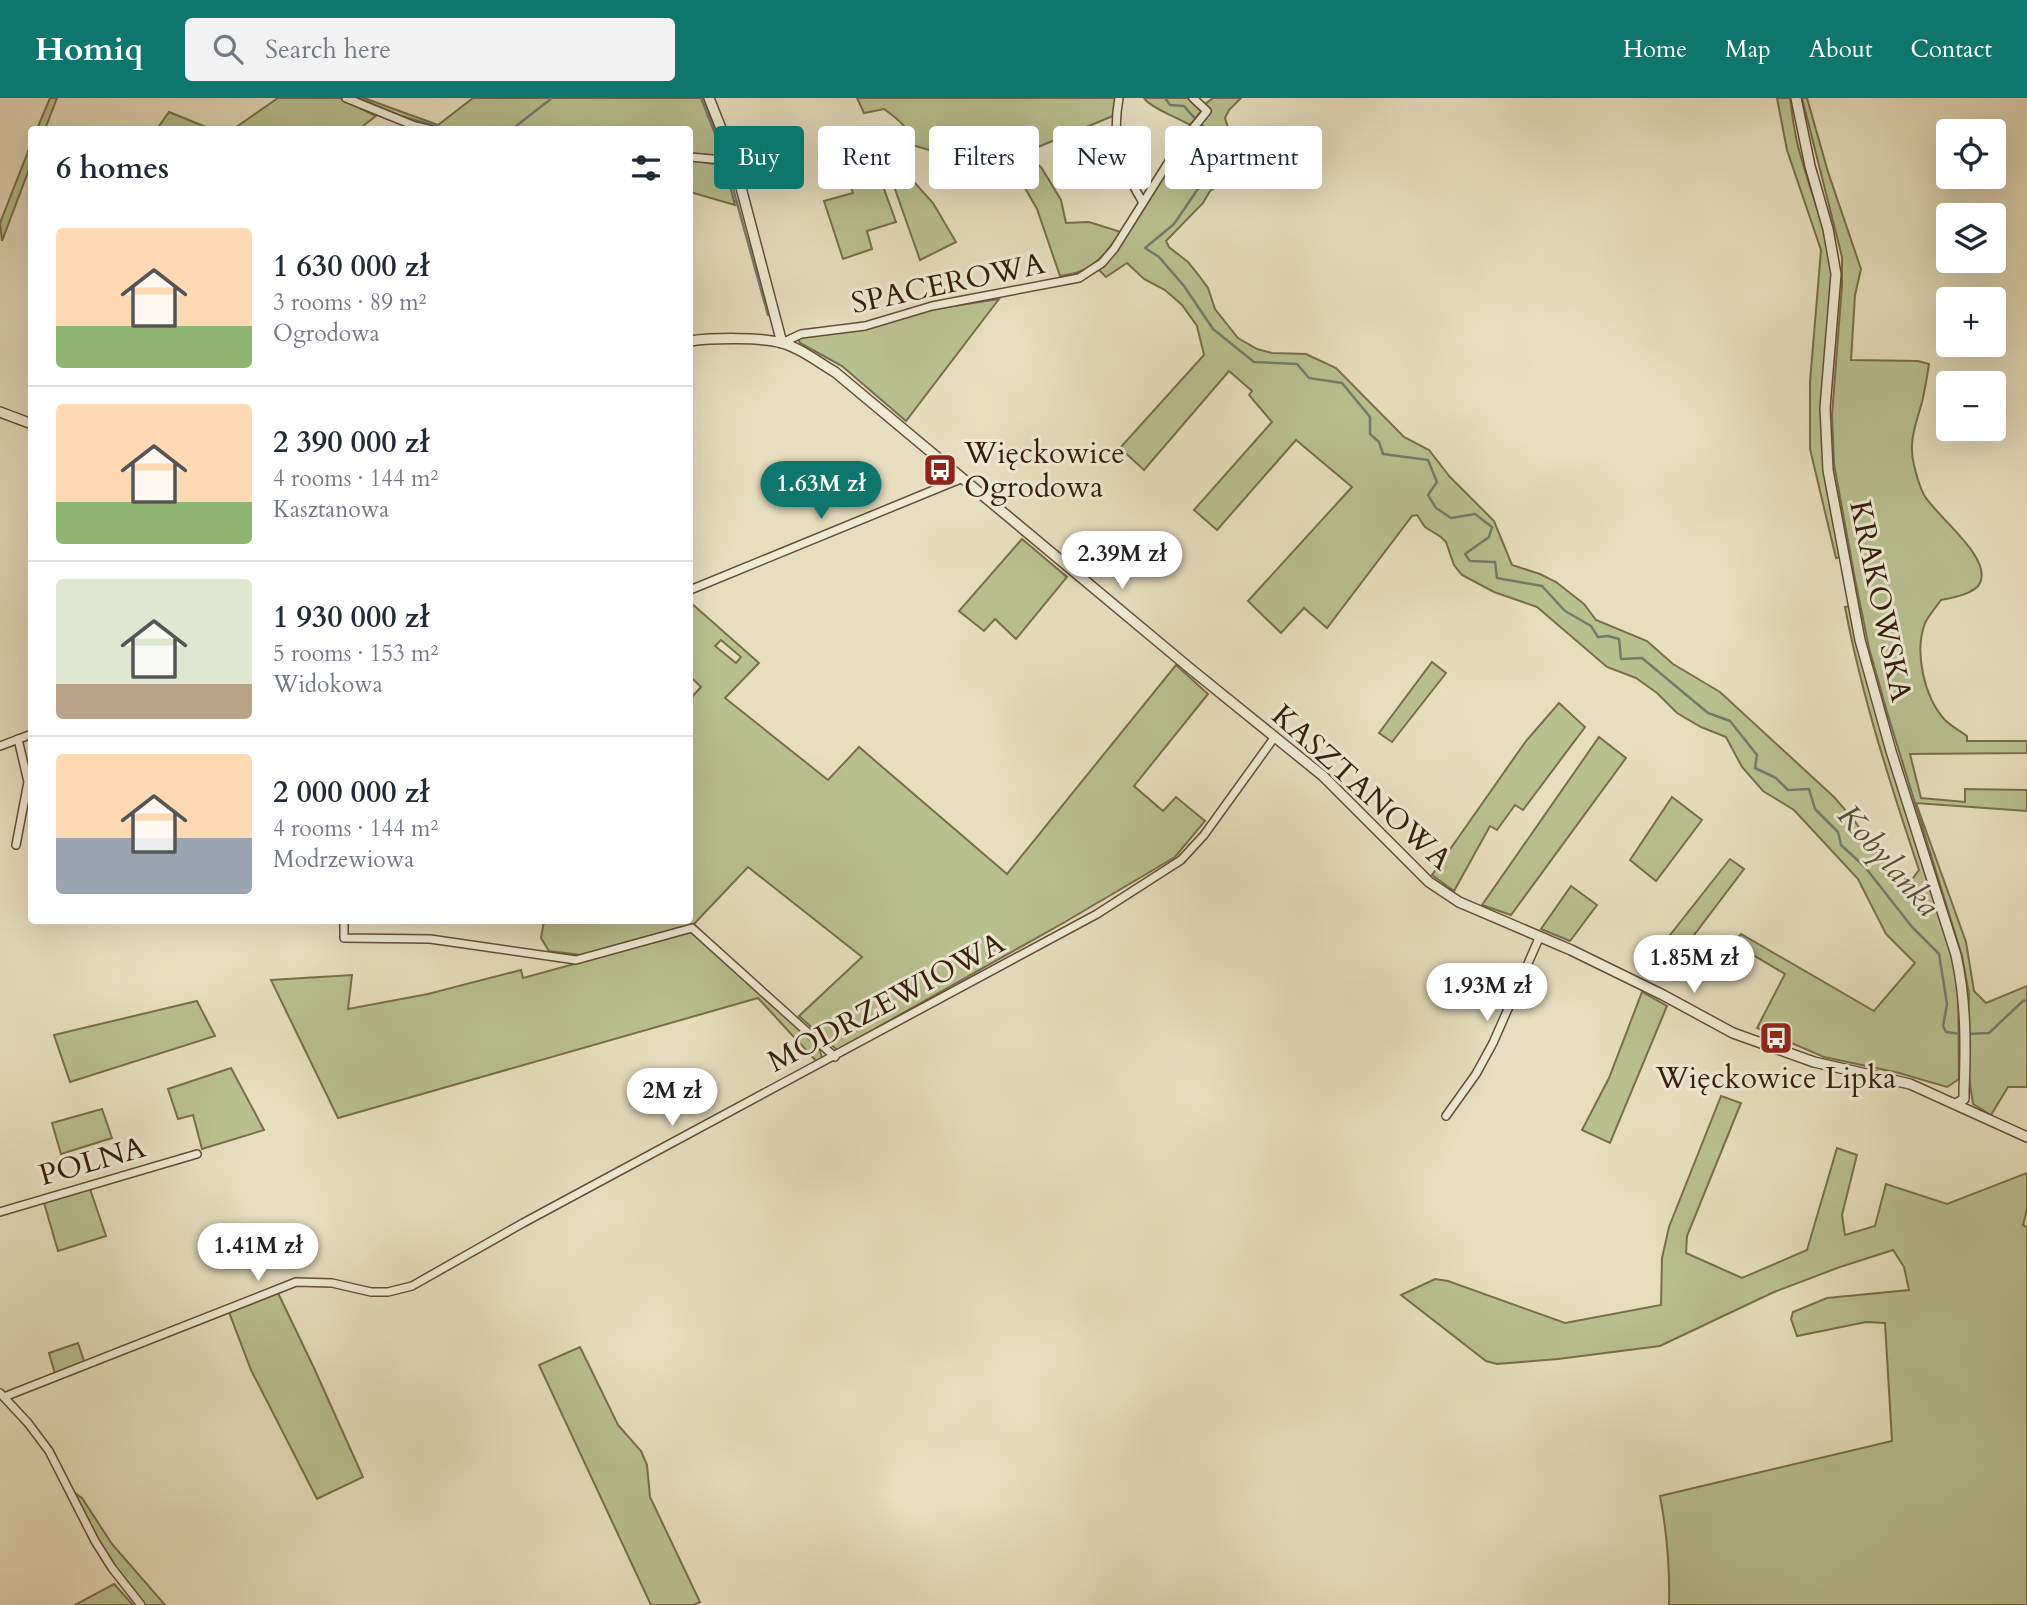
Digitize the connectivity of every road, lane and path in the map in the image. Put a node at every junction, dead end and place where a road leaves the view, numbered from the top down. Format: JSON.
{"nodes":[{"id":1,"x":346,"y":98,"type":"edge"},
{"id":2,"x":709,"y":98,"type":"edge"},
{"id":3,"x":1119,"y":98,"type":"edge"},
{"id":4,"x":1193,"y":98,"type":"edge"},
{"id":5,"x":1796,"y":98,"type":"edge"},
{"id":6,"x":415,"y":126,"type":"edge"},
{"id":7,"x":720,"y":126,"type":"edge"},
{"id":8,"x":693,"y":156,"type":"edge"},
{"id":9,"x":714,"y":159,"type":"edge"},
{"id":10,"x":741,"y":189,"type":"edge"},
{"id":11,"x":1142,"y":201,"type":"junction"},
{"id":12,"x":693,"y":341,"type":"edge"},
{"id":13,"x":782,"y":343,"type":"junction"},
{"id":14,"x":0,"y":412,"type":"edge"},
{"id":15,"x":28,"y":422,"type":"edge"},
{"id":16,"x":963,"y":478,"type":"junction"},
{"id":17,"x":693,"y":589,"type":"edge"},
{"id":18,"x":28,"y":735,"type":"edge"},
{"id":19,"x":1274,"y":738,"type":"junction"},
{"id":20,"x":18,"y":739,"type":"junction"},
{"id":21,"x":0,"y":746,"type":"edge"},
{"id":22,"x":16,"y":845,"type":"dead end"},
{"id":23,"x":344,"y":924,"type":"edge"},
{"id":24,"x":1540,"y":936,"type":"junction"},
{"id":25,"x":835,"y":1057,"type":"junction"},
{"id":26,"x":1956,"y":1104,"type":"junction"},
{"id":27,"x":1447,"y":1116,"type":"dead end"},
{"id":28,"x":2027,"y":1137,"type":"edge"},
{"id":29,"x":197,"y":1154,"type":"dead end"},
{"id":30,"x":0,"y":1212,"type":"edge"},
{"id":31,"x":2,"y":1395,"type":"edge"},
{"id":32,"x":141,"y":1605,"type":"edge"}],
"edges":[{"from":1,"to":6,"type":"street"},
{"from":2,"to":7,"type":"street"},
{"from":3,"to":11,"type":"street"},
{"from":4,"to":11,"type":"street","name":"SPACEROWA"},
{"from":5,"to":26,"type":"street","name":"KRAKOWSKA"},
{"from":8,"to":9,"type":"street"},
{"from":10,"to":13,"type":"street"},
{"from":11,"to":13,"type":"street","name":"SPACEROWA"},
{"from":12,"to":13,"type":"street"},
{"from":13,"to":16,"type":"street","name":"KASZTANOWA"},
{"from":14,"to":15,"type":"street"},
{"from":16,"to":17,"type":"street"},
{"from":16,"to":19,"type":"street","name":"KASZTANOWA"},
{"from":18,"to":20,"type":"street"},
{"from":19,"to":24,"type":"street","name":"KASZTANOWA"},
{"from":19,"to":25,"type":"street","name":"MODRZEWIOWA"},
{"from":20,"to":21,"type":"street"},
{"from":20,"to":22,"type":"street"},
{"from":23,"to":25,"type":"street"},
{"from":24,"to":26,"type":"street","name":"KASZTANOWA"},
{"from":24,"to":27,"type":"street"},
{"from":25,"to":31,"type":"street","name":"MODRZEWIOWA"},
{"from":26,"to":28,"type":"street","name":"KASZTANOWA"},
{"from":29,"to":30,"type":"street","name":"POLNA"},
{"from":31,"to":32,"type":"street"}]}
